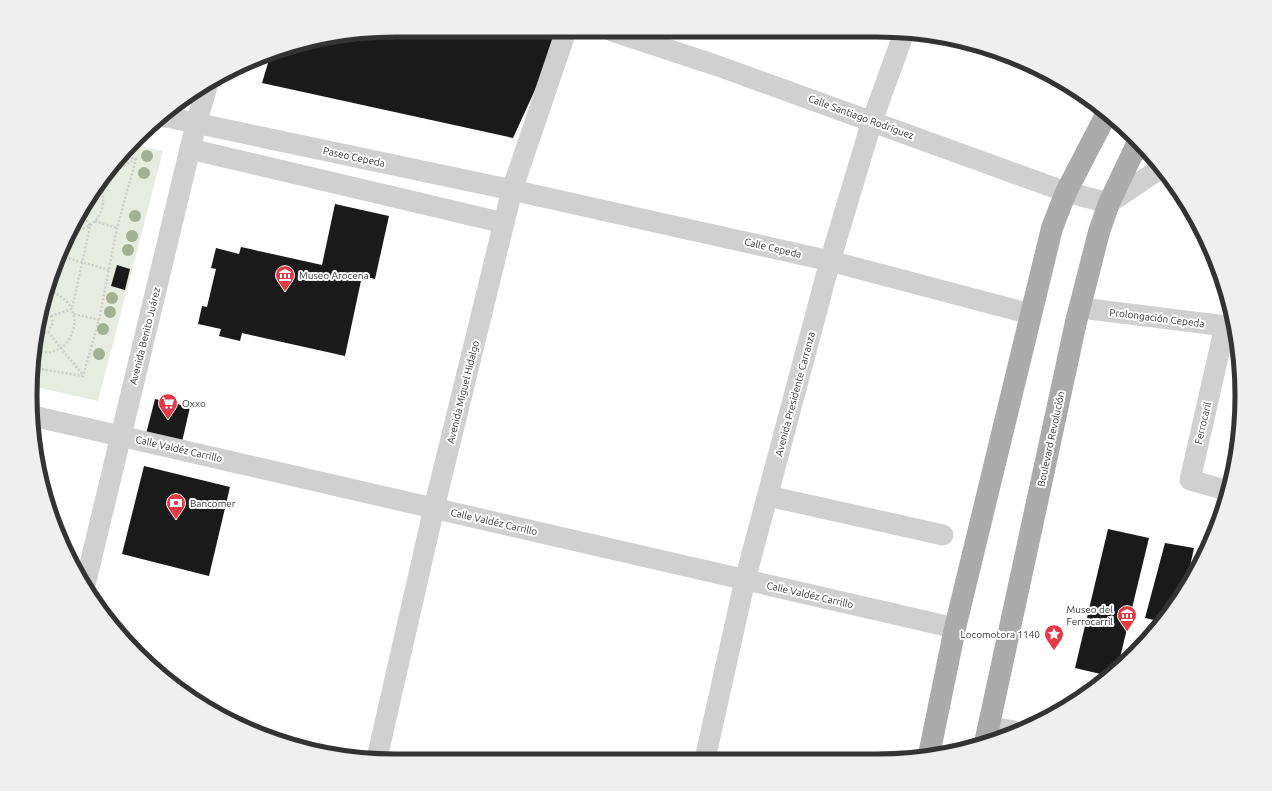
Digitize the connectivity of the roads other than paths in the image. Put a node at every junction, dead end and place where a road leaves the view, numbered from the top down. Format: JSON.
{"nodes":[{"id":1,"x":564,"y":37,"type":"edge"},
{"id":2,"x":630,"y":37,"type":"edge"},
{"id":3,"x":902,"y":38,"type":"edge"},
{"id":4,"x":206,"y":91,"type":"edge"},
{"id":5,"x":169,"y":118,"type":"edge"},
{"id":6,"x":1104,"y":119,"type":"edge"},
{"id":7,"x":872,"y":121,"type":"junction"},
{"id":8,"x":196,"y":124,"type":"junction"},
{"id":9,"x":190,"y":148,"type":"junction"},
{"id":10,"x":1135,"y":148,"type":"edge"},
{"id":11,"x":1156,"y":171,"type":"edge"},
{"id":12,"x":512,"y":190,"type":"junction"},
{"id":13,"x":1066,"y":192,"type":"junction"},
{"id":14,"x":1109,"y":203,"type":"junction"},
{"id":15,"x":504,"y":223,"type":"junction"},
{"id":16,"x":830,"y":261,"type":"junction"},
{"id":17,"x":1081,"y":308,"type":"junction"},
{"id":18,"x":1032,"y":314,"type":"junction"},
{"id":19,"x":1228,"y":327,"type":"edge"},
{"id":20,"x":1229,"y":331,"type":"edge"},
{"id":21,"x":38,"y":417,"type":"edge"},
{"id":22,"x":121,"y":436,"type":"junction"},
{"id":23,"x":1223,"y":489,"type":"edge"},
{"id":24,"x":768,"y":496,"type":"junction"},
{"id":25,"x":434,"y":508,"type":"junction"},
{"id":26,"x":943,"y":536,"type":"dead end"},
{"id":27,"x":87,"y":578,"type":"edge"},
{"id":28,"x":745,"y":580,"type":"junction"},
{"id":29,"x":955,"y":628,"type":"junction"},
{"id":30,"x":987,"y":735,"type":"edge"},
{"id":31,"x":930,"y":750,"type":"edge"},
{"id":32,"x":377,"y":753,"type":"edge"},
{"id":33,"x":706,"y":754,"type":"edge"}],
"edges":[{"from":1,"to":12,"type":"street","name":"Avenida Miguel Hidalgo"},
{"from":2,"to":7,"type":"street","name":"Calle Santiago Rodríguez"},
{"from":3,"to":7,"type":"street","name":"Avenida Presidente Carranza"},
{"from":4,"to":8,"type":"street","name":"Avenida Benito Juárez"},
{"from":5,"to":8,"type":"street"},
{"from":6,"to":13,"type":"main road"},
{"from":7,"to":13,"type":"street","name":"Calle Santiago Rodríguez"},
{"from":7,"to":16,"type":"street","name":"Avenida Presidente Carranza"},
{"from":8,"to":9,"type":"street","name":"Avenida Benito Juárez"},
{"from":8,"to":12,"type":"street","name":"Paseo Cepeda"},
{"from":9,"to":15,"type":"street"},
{"from":9,"to":22,"type":"street","name":"Avenida Benito Juárez"},
{"from":10,"to":14,"type":"main road","name":"Boulevard Revolución"},
{"from":11,"to":14,"type":"street"},
{"from":12,"to":15,"type":"street","name":"Avenida Miguel Hidalgo"},
{"from":12,"to":16,"type":"street","name":"Calle Cepeda"},
{"from":13,"to":14,"type":"street","name":"Calle Santiago Rodríguez"},
{"from":13,"to":18,"type":"main road"},
{"from":14,"to":17,"type":"main road","name":"Boulevard Revolución"},
{"from":15,"to":25,"type":"street","name":"Avenida Miguel Hidalgo"},
{"from":16,"to":18,"type":"street","name":"Calle Cepeda"},
{"from":16,"to":24,"type":"street","name":"Avenida Presidente Carranza"},
{"from":17,"to":19,"type":"street","name":"Prolongación Cepeda"},
{"from":17,"to":30,"type":"main road","name":"Boulevard Revolución"},
{"from":18,"to":29,"type":"main road"},
{"from":20,"to":23,"type":"street","name":"Ferrocaril"},
{"from":21,"to":22,"type":"street","name":"Calle Valdéz Carrillo"},
{"from":22,"to":25,"type":"street","name":"Calle Valdéz Carrillo"},
{"from":22,"to":27,"type":"street","name":"Avenida Benito Juárez"},
{"from":24,"to":26,"type":"street"},
{"from":24,"to":28,"type":"street","name":"Avenida Presidente Carranza"},
{"from":25,"to":28,"type":"street","name":"Calle Valdéz Carrillo"},
{"from":25,"to":32,"type":"street","name":"Avenida Miguel Hidalgo"},
{"from":28,"to":29,"type":"street","name":"Calle Valdéz Carrillo"},
{"from":28,"to":33,"type":"street","name":"Avenida Presidente Carranza"},
{"from":29,"to":31,"type":"main road"}]}
